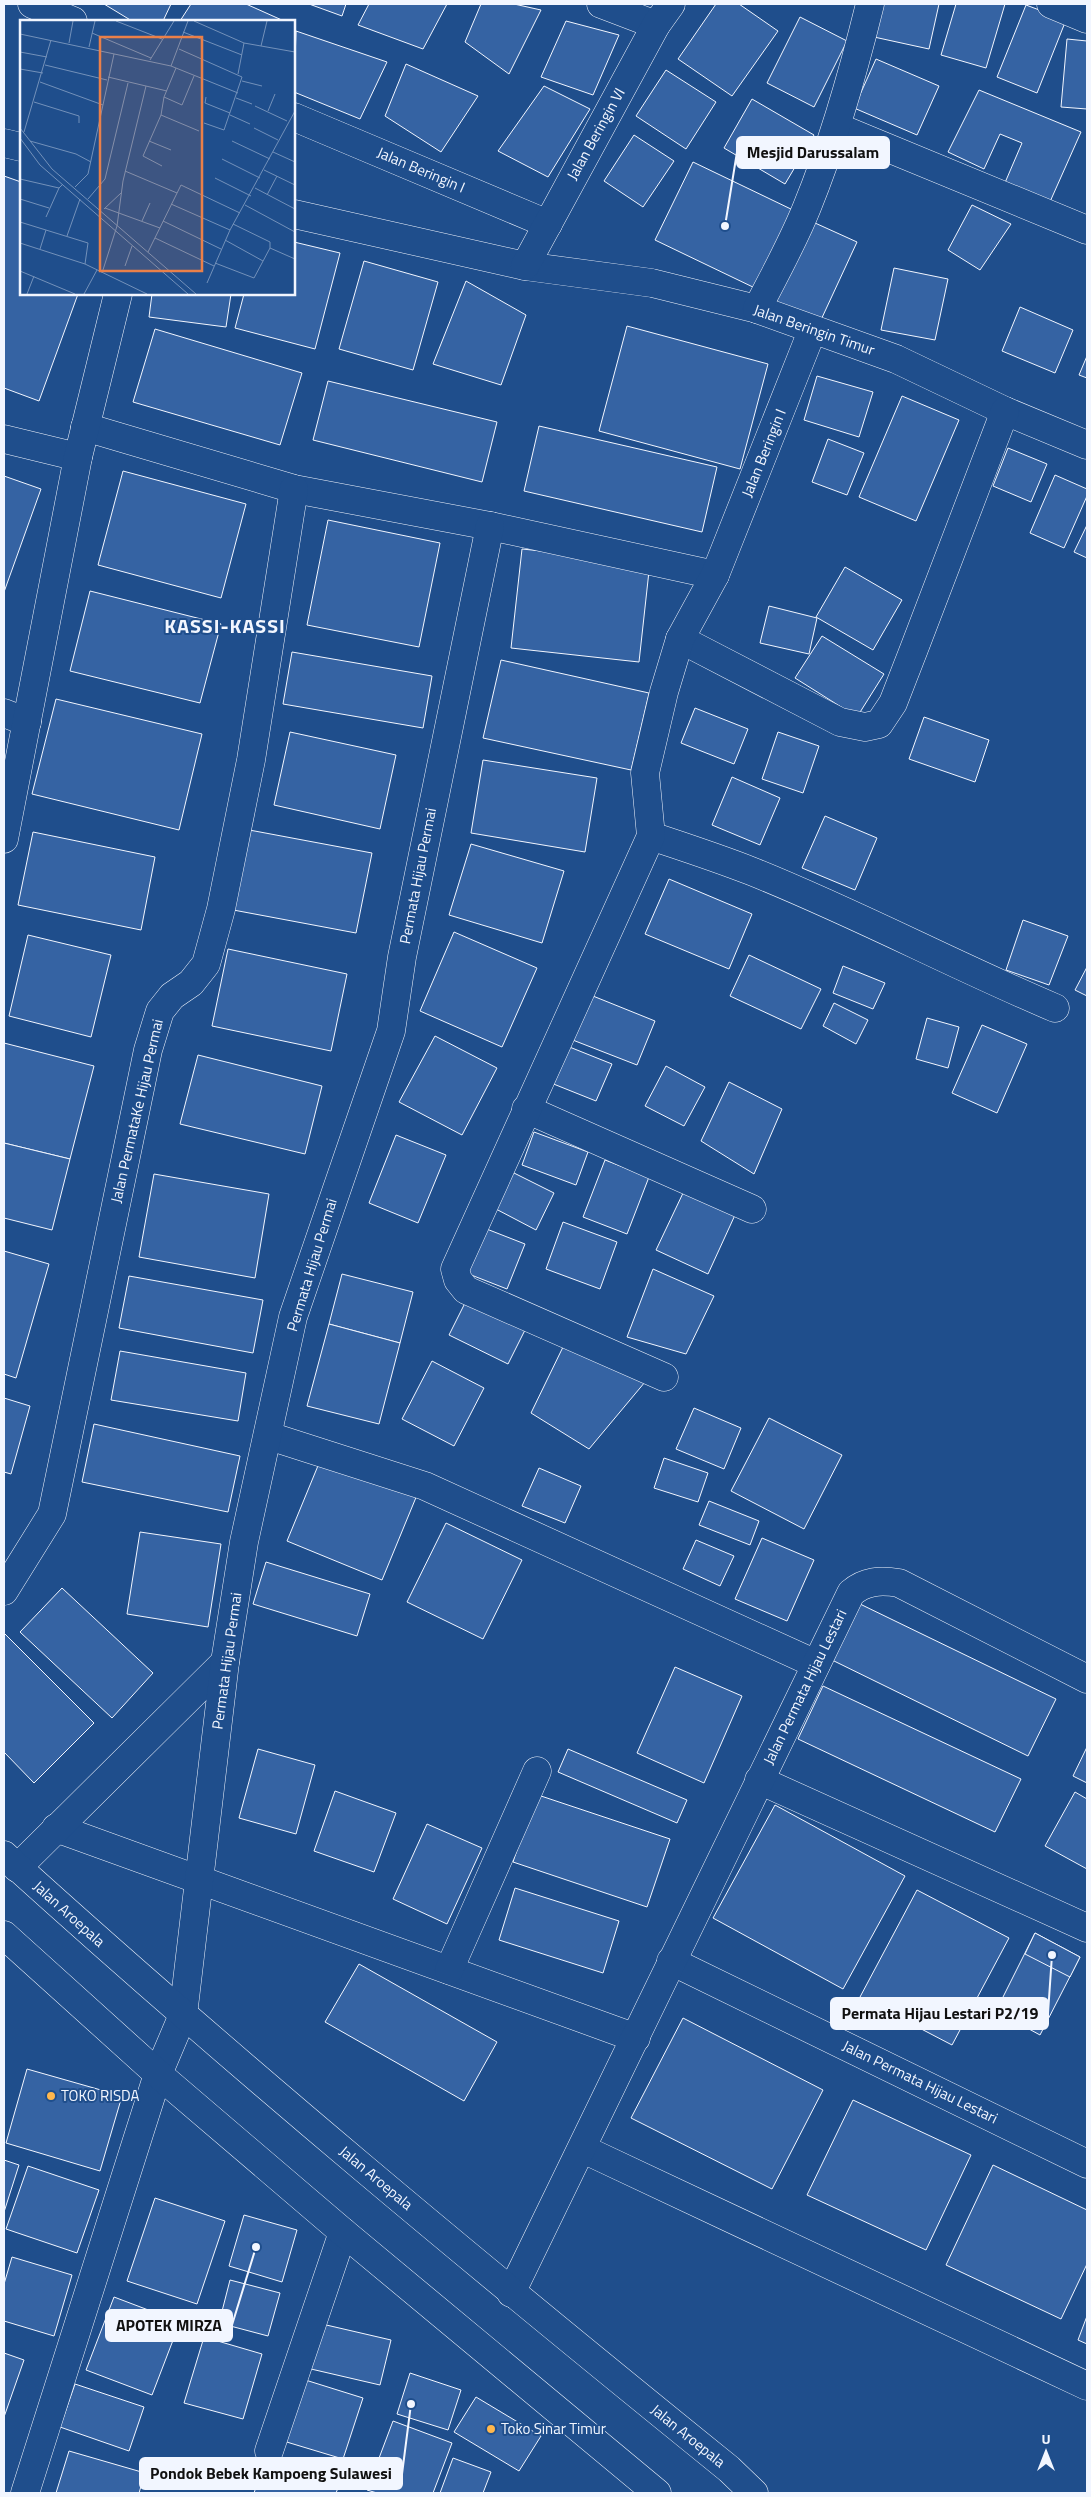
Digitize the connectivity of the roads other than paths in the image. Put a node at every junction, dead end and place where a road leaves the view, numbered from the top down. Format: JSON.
{"nodes":[{"id":1,"x":32,"y":4,"type":"edge"},
{"id":2,"x":601,"y":4,"type":"edge"},
{"id":3,"x":870,"y":4,"type":"edge"},
{"id":4,"x":1052,"y":4,"type":"edge"},
{"id":5,"x":664,"y":14,"type":"edge"},
{"id":6,"x":1087,"y":19,"type":"edge"},
{"id":7,"x":71,"y":20,"type":"edge"},
{"id":8,"x":295,"y":117,"type":"edge"},
{"id":9,"x":837,"y":127,"type":"junction"},
{"id":10,"x":4,"y":143,"type":"edge"},
{"id":11,"x":20,"y":147,"type":"edge"},
{"id":12,"x":295,"y":214,"type":"edge"},
{"id":13,"x":548,"y":224,"type":"junction"},
{"id":14,"x":1087,"y":230,"type":"edge"},
{"id":15,"x":525,"y":266,"type":"junction"},
{"id":16,"x":118,"y":295,"type":"edge"},
{"id":17,"x":757,"y":309,"type":"junction"},
{"id":18,"x":812,"y":331,"type":"junction"},
{"id":19,"x":1005,"y":411,"type":"junction"},
{"id":20,"x":85,"y":427,"type":"junction"},
{"id":21,"x":4,"y":439,"type":"edge"},
{"id":22,"x":1087,"y":445,"type":"edge"},
{"id":23,"x":78,"y":457,"type":"junction"},
{"id":24,"x":294,"y":489,"type":"junction"},
{"id":25,"x":490,"y":526,"type":"junction"},
{"id":26,"x":715,"y":574,"type":"junction"},
{"id":27,"x":680,"y":639,"type":"junction"},
{"id":28,"x":15,"y":718,"type":"edge"},
{"id":29,"x":651,"y":836,"type":"junction"},
{"id":30,"x":4,"y":839,"type":"edge"},
{"id":31,"x":1055,"y":1008,"type":"dead end"},
{"id":32,"x":526,"y":1109,"type":"junction"},
{"id":33,"x":752,"y":1209,"type":"dead end"},
{"id":34,"x":664,"y":1377,"type":"dead end"},
{"id":35,"x":269,"y":1436,"type":"junction"},
{"id":36,"x":4,"y":1591,"type":"edge"},
{"id":37,"x":225,"y":1662,"type":"junction"},
{"id":38,"x":816,"y":1664,"type":"junction"},
{"id":39,"x":1087,"y":1679,"type":"edge"},
{"id":40,"x":537,"y":1771,"type":"dead end"},
{"id":41,"x":759,"y":1780,"type":"junction"},
{"id":42,"x":56,"y":1828,"type":"junction"},
{"id":43,"x":11,"y":1862,"type":"edge"},
{"id":44,"x":198,"y":1881,"type":"junction"},
{"id":45,"x":1087,"y":1928,"type":"edge"},
{"id":46,"x":4,"y":1935,"type":"edge"},
{"id":47,"x":672,"y":1961,"type":"junction"},
{"id":48,"x":449,"y":1970,"type":"junction"},
{"id":49,"x":183,"y":2015,"type":"junction"},
{"id":50,"x":636,"y":2038,"type":"junction"},
{"id":51,"x":158,"y":2074,"type":"junction"},
{"id":52,"x":583,"y":2149,"type":"junction"},
{"id":53,"x":1087,"y":2164,"type":"edge"},
{"id":54,"x":343,"y":2232,"type":"junction"},
{"id":55,"x":510,"y":2293,"type":"junction"},
{"id":56,"x":1087,"y":2386,"type":"edge"},
{"id":57,"x":269,"y":2451,"type":"dead end"},
{"id":58,"x":25,"y":2493,"type":"edge"},
{"id":59,"x":657,"y":2493,"type":"edge"},
{"id":60,"x":754,"y":2493,"type":"edge"}],
"edges":[{"from":1,"to":7,"type":"street"},
{"from":2,"to":5,"type":"street"},
{"from":3,"to":9,"type":"street"},
{"from":4,"to":6,"type":"street"},
{"from":5,"to":13,"type":"street","name":"Jalan Beringin VI"},
{"from":8,"to":13,"type":"street","name":"Jalan Beringin I"},
{"from":9,"to":14,"type":"street"},
{"from":9,"to":17,"type":"street"},
{"from":10,"to":11,"type":"street"},
{"from":12,"to":15,"type":"street","name":"Jalan Beringin Timur"},
{"from":13,"to":15,"type":"street","name":"Jalan Beringin VI"},
{"from":15,"to":17,"type":"street","name":"Jalan Beringin Timur"},
{"from":16,"to":20,"type":"street"},
{"from":17,"to":18,"type":"street","name":"Jalan Beringin Timur"},
{"from":18,"to":19,"type":"street","name":"Jalan Beringin Timur"},
{"from":18,"to":26,"type":"street","name":"Jalan Beringin I"},
{"from":19,"to":22,"type":"street","name":"Jalan Beringin Timur"},
{"from":19,"to":27,"type":"street"},
{"from":20,"to":23,"type":"street"},
{"from":20,"to":24,"type":"street"},
{"from":21,"to":23,"type":"street"},
{"from":23,"to":28,"type":"street"},
{"from":24,"to":25,"type":"street"},
{"from":24,"to":36,"type":"street","name":"Jalan PermataKe Hijau Permai"},
{"from":25,"to":26,"type":"street"},
{"from":25,"to":35,"type":"street","name":"Permata Hijau Permai"},
{"from":26,"to":27,"type":"street","name":"Jalan Beringin I"},
{"from":27,"to":29,"type":"street","name":"Jalan Beringin I"},
{"from":28,"to":30,"type":"street"},
{"from":29,"to":31,"type":"street"},
{"from":29,"to":32,"type":"street"},
{"from":32,"to":33,"type":"street"},
{"from":32,"to":34,"type":"street"},
{"from":35,"to":37,"type":"street","name":"Permata Hijau Permai"},
{"from":35,"to":38,"type":"street"},
{"from":37,"to":42,"type":"street"},
{"from":37,"to":44,"type":"street","name":"Permata Hijau Permai"},
{"from":38,"to":39,"type":"street","name":"Jalan Permata Hijau Lestari"},
{"from":38,"to":41,"type":"street","name":"Jalan Permata Hijau Lestari"},
{"from":40,"to":48,"type":"street"},
{"from":41,"to":45,"type":"street","name":"Jalan Permata Hijau Lestari"},
{"from":41,"to":47,"type":"street","name":"Jalan Permata Hijau Lestari"},
{"from":42,"to":43,"type":"street"},
{"from":42,"to":44,"type":"street"},
{"from":43,"to":49,"type":"street","name":"Jalan Aroepala"},
{"from":44,"to":48,"type":"street"},
{"from":44,"to":49,"type":"street","name":"Permata Hijau Permai"},
{"from":46,"to":51,"type":"street"},
{"from":47,"to":50,"type":"street","name":"Jalan Permata Hijau Lestari"},
{"from":47,"to":53,"type":"street","name":"Jalan Permata Hijau Lestari"},
{"from":48,"to":50,"type":"street"},
{"from":49,"to":51,"type":"street","name":"Permata Hijau Permai"},
{"from":49,"to":55,"type":"street","name":"Jalan Aroepala"},
{"from":50,"to":52,"type":"street","name":"Jalan Permata Hijau Lestari"},
{"from":51,"to":54,"type":"street"},
{"from":51,"to":58,"type":"street","name":"Permata Hijau Permai"},
{"from":52,"to":55,"type":"street","name":"Jalan Permata Hijau Lestari"},
{"from":52,"to":56,"type":"street"},
{"from":54,"to":57,"type":"street"},
{"from":54,"to":59,"type":"street"},
{"from":55,"to":60,"type":"street","name":"Jalan Aroepala"}]}
